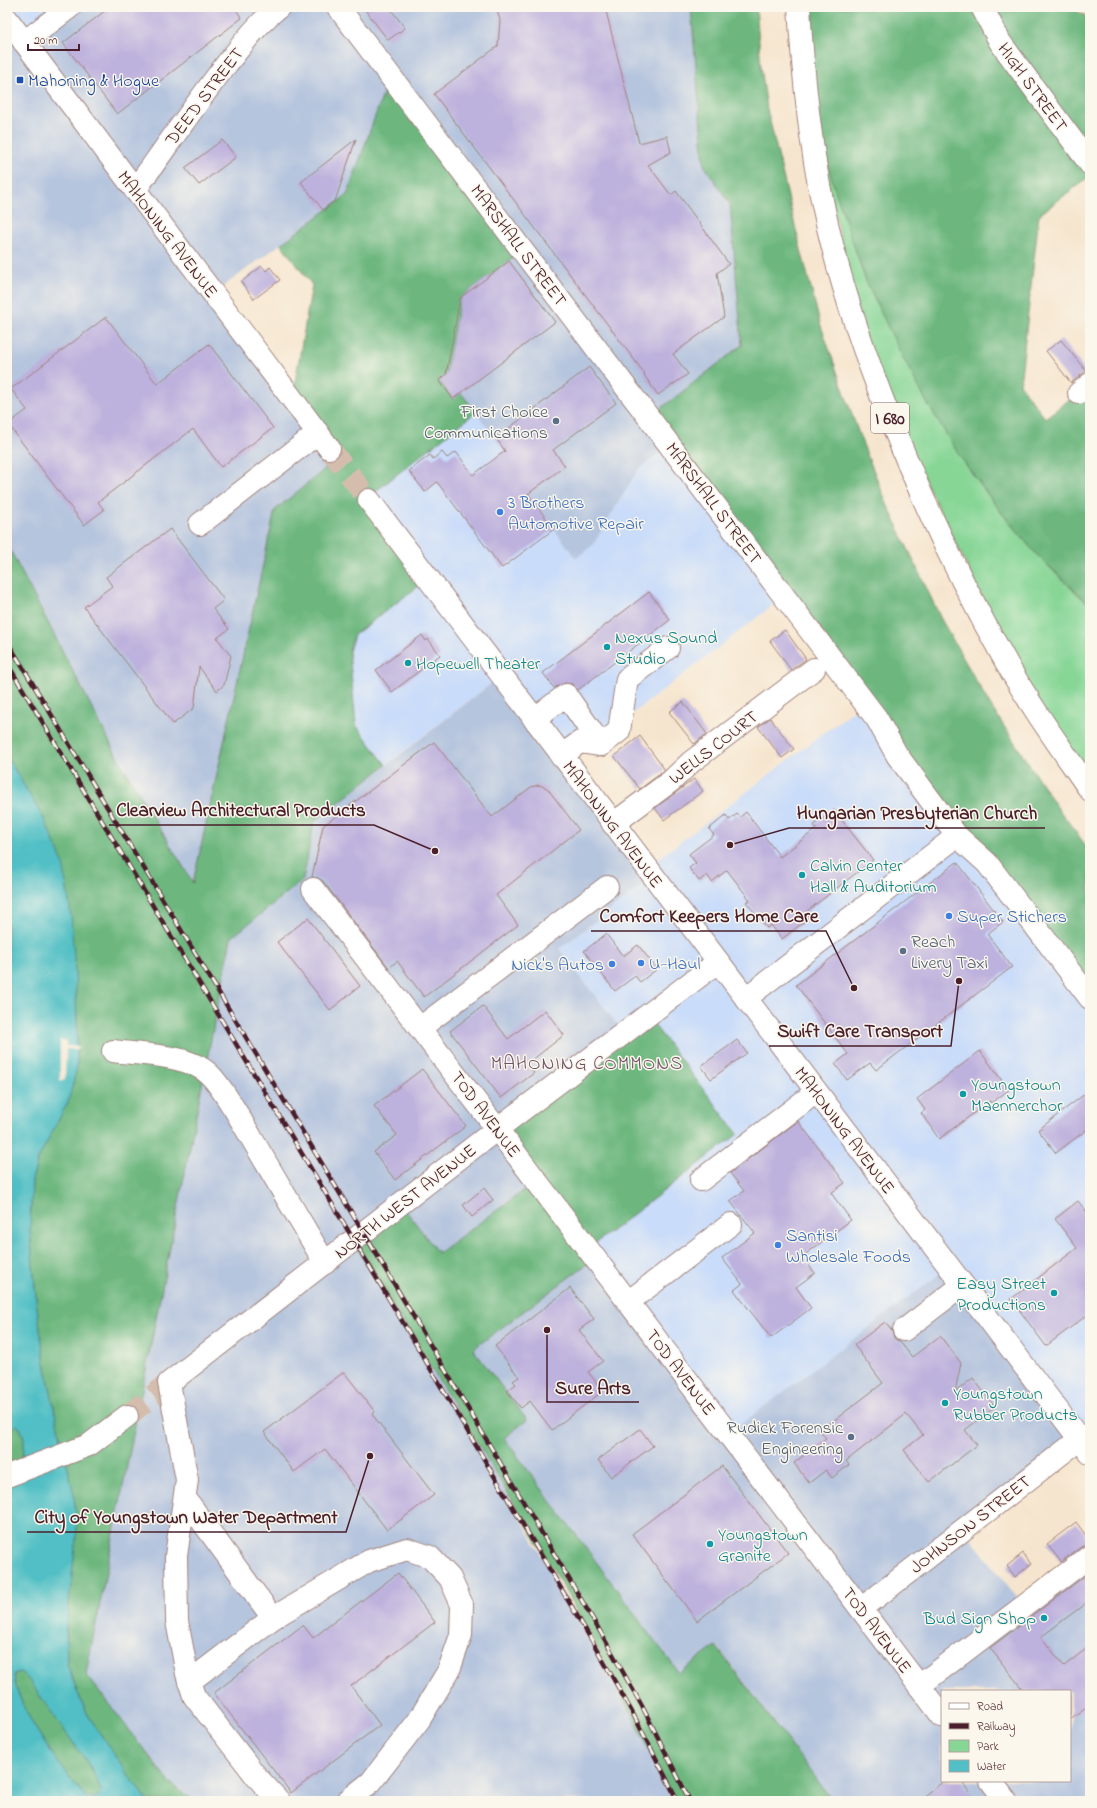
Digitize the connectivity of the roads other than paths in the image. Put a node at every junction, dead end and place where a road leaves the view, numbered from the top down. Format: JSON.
{"nodes":[{"id":1,"x":70,"y":7,"type":"edge"},
{"id":2,"x":279,"y":7,"type":"edge"},
{"id":3,"x":338,"y":7,"type":"edge"},
{"id":4,"x":799,"y":7,"type":"edge"},
{"id":5,"x":982,"y":7,"type":"edge"},
{"id":6,"x":7,"y":19,"type":"edge"},
{"id":7,"x":24,"y":42,"type":"junction"},
{"id":8,"x":1090,"y":164,"type":"edge"},
{"id":9,"x":135,"y":190,"type":"junction"},
{"id":10,"x":368,"y":500,"type":"tunnel mouth"},
{"id":11,"x":200,"y":524,"type":"dead end"},
{"id":12,"x":668,"y":648,"type":"dead end"},
{"id":13,"x":814,"y":670,"type":"dead end"},
{"id":14,"x":534,"y":719,"type":"junction"},
{"id":15,"x":601,"y":745,"type":"junction"},
{"id":16,"x":562,"y":756,"type":"junction"},
{"id":17,"x":1090,"y":790,"type":"edge"},
{"id":18,"x":613,"y":824,"type":"junction"},
{"id":19,"x":957,"y":836,"type":"junction"},
{"id":20,"x":607,"y":887,"type":"dead end"},
{"id":21,"x":313,"y":889,"type":"dead end"},
{"id":22,"x":718,"y":962,"type":"junction"},
{"id":23,"x":746,"y":998,"type":"junction"},
{"id":24,"x":1090,"y":998,"type":"edge"},
{"id":25,"x":420,"y":1028,"type":"junction"},
{"id":26,"x":113,"y":1051,"type":"dead end"},
{"id":27,"x":816,"y":1092,"type":"junction"},
{"id":28,"x":497,"y":1129,"type":"junction"},
{"id":29,"x":701,"y":1180,"type":"dead end"},
{"id":30,"x":731,"y":1224,"type":"dead end"},
{"id":31,"x":325,"y":1263,"type":"junction"},
{"id":32,"x":963,"y":1285,"type":"junction"},
{"id":33,"x":628,"y":1302,"type":"junction"},
{"id":34,"x":904,"y":1330,"type":"dead end"},
{"id":35,"x":127,"y":1416,"type":"tunnel mouth"},
{"id":36,"x":1085,"y":1446,"type":"edge"},
{"id":37,"x":7,"y":1476,"type":"edge"},
{"id":38,"x":185,"y":1498,"type":"junction"},
{"id":39,"x":1090,"y":1556,"type":"edge"},
{"id":40,"x":861,"y":1609,"type":"junction"},
{"id":41,"x":273,"y":1618,"type":"junction"},
{"id":42,"x":189,"y":1682,"type":"junction"},
{"id":43,"x":919,"y":1686,"type":"junction"},
{"id":44,"x":941,"y":1715,"type":"edge"},
{"id":45,"x":992,"y":1782,"type":"edge"},
{"id":46,"x":279,"y":1801,"type":"edge"},
{"id":47,"x":347,"y":1801,"type":"edge"},
{"id":48,"x":1006,"y":1801,"type":"edge"}],
"edges":[{"from":1,"to":7,"type":"main road"},
{"from":2,"to":9,"type":"main road","name":"DEED STREET"},
{"from":3,"to":19,"type":"main road","name":"MARSHALL STREET"},
{"from":4,"to":17,"type":"main road","number":"I 680"},
{"from":5,"to":8,"type":"main road","name":"HIGH STREET"},
{"from":6,"to":7,"type":"main road","name":"MAHONING AVENUE"},
{"from":7,"to":9,"type":"main road","name":"MAHONING AVENUE"},
{"from":9,"to":11,"type":"main road","name":"MAHONING AVENUE"},
{"from":10,"to":14,"type":"main road","name":"MAHONING AVENUE"},
{"from":12,"to":15,"type":"main road"},
{"from":13,"to":18,"type":"main road","name":"WELLS COURT"},
{"from":14,"to":15,"type":"main road"},
{"from":14,"to":16,"type":"main road","name":"MAHONING AVENUE"},
{"from":15,"to":16,"type":"main road"},
{"from":16,"to":18,"type":"main road","name":"MAHONING AVENUE"},
{"from":18,"to":22,"type":"main road","name":"MAHONING AVENUE"},
{"from":19,"to":23,"type":"main road"},
{"from":19,"to":24,"type":"main road","name":"MARSHALL STREET"},
{"from":20,"to":25,"type":"main road"},
{"from":21,"to":25,"type":"main road","name":"TOD AVENUE"},
{"from":22,"to":23,"type":"main road","name":"MAHONING AVENUE"},
{"from":22,"to":28,"type":"main road","name":"NORTH WEST AVENUE"},
{"from":23,"to":27,"type":"main road","name":"MAHONING AVENUE"},
{"from":25,"to":28,"type":"main road","name":"TOD AVENUE"},
{"from":26,"to":31,"type":"main road"},
{"from":27,"to":29,"type":"main road"},
{"from":27,"to":32,"type":"main road","name":"MAHONING AVENUE"},
{"from":28,"to":31,"type":"main road","name":"NORTH WEST AVENUE"},
{"from":28,"to":33,"type":"main road","name":"TOD AVENUE"},
{"from":30,"to":33,"type":"main road"},
{"from":31,"to":38,"type":"main road","name":"NORTH WEST AVENUE"},
{"from":32,"to":34,"type":"main road"},
{"from":32,"to":36,"type":"main road","name":"MAHONING AVENUE"},
{"from":33,"to":40,"type":"main road","name":"TOD AVENUE"},
{"from":35,"to":37,"type":"main road"},
{"from":36,"to":40,"type":"main road","name":"JOHNSON STREET"},
{"from":38,"to":41,"type":"main road"},
{"from":38,"to":42,"type":"main road"},
{"from":39,"to":43,"type":"main road"},
{"from":40,"to":43,"type":"main road","name":"TOD AVENUE"},
{"from":41,"to":42,"type":"main road"},
{"from":41,"to":47,"type":"main road"},
{"from":42,"to":46,"type":"main road"},
{"from":43,"to":44,"type":"main road","name":"TOD AVENUE"},
{"from":45,"to":48,"type":"main road"}]}
